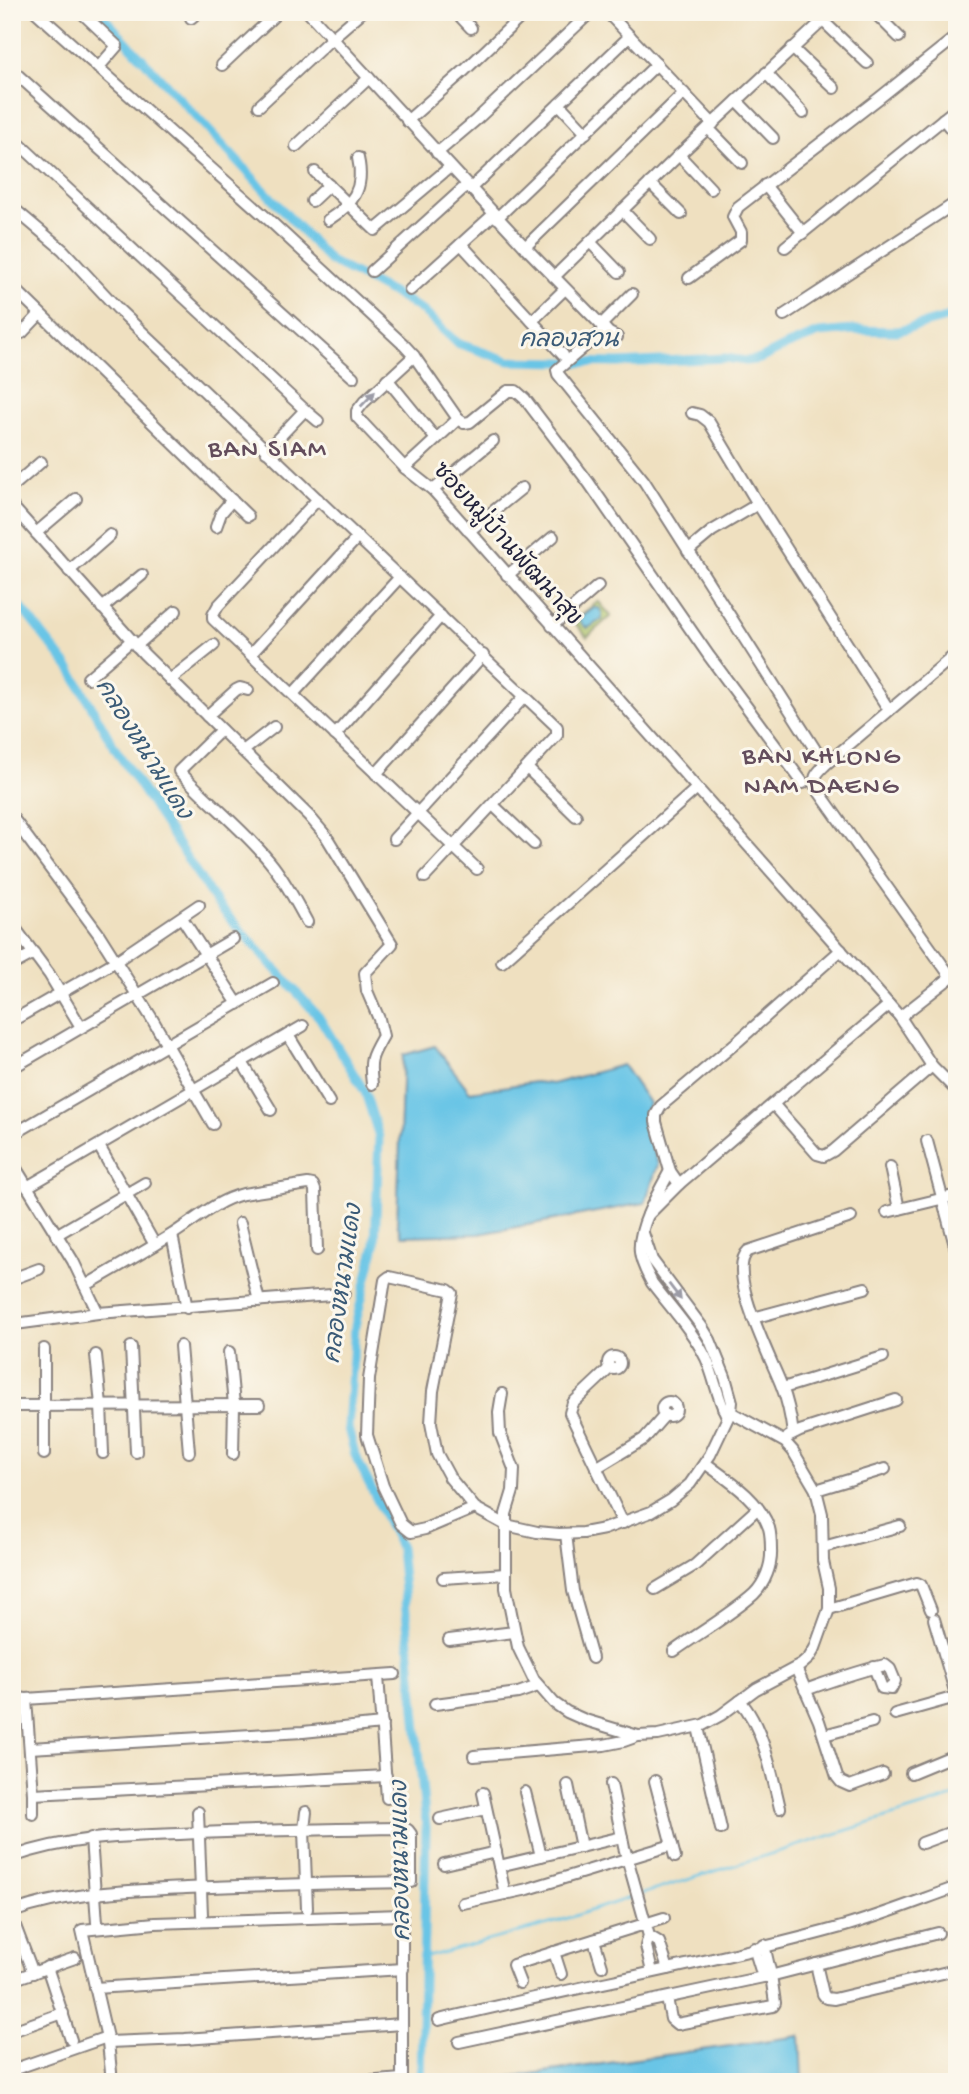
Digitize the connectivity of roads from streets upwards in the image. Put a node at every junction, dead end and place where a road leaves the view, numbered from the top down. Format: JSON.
{"nodes":[{"id":1,"x":80,"y":12,"type":"edge"},
{"id":2,"x":278,"y":12,"type":"edge"},
{"id":3,"x":308,"y":12,"type":"edge"},
{"id":4,"x":362,"y":12,"type":"edge"},
{"id":5,"x":456,"y":12,"type":"edge"},
{"id":6,"x":526,"y":12,"type":"edge"},
{"id":7,"x":591,"y":12,"type":"edge"},
{"id":8,"x":607,"y":12,"type":"edge"},
{"id":9,"x":832,"y":12,"type":"edge"},
{"id":10,"x":874,"y":12,"type":"edge"},
{"id":11,"x":40,"y":14,"type":"edge"},
{"id":12,"x":823,"y":21,"type":"junction"},
{"id":13,"x":471,"y":28,"type":"dead end"},
{"id":14,"x":630,"y":36,"type":"junction"},
{"id":15,"x":957,"y":36,"type":"edge"},
{"id":16,"x":332,"y":37,"type":"junction"},
{"id":17,"x":900,"y":37,"type":"dead end"},
{"id":18,"x":793,"y":48,"type":"junction"},
{"id":19,"x":867,"y":63,"type":"dead end"},
{"id":20,"x":656,"y":64,"type":"junction"},
{"id":21,"x":222,"y":65,"type":"dead end"},
{"id":22,"x":98,"y":68,"type":"junction"},
{"id":23,"x":12,"y":69,"type":"edge"},
{"id":24,"x":766,"y":73,"type":"junction"},
{"id":25,"x":369,"y":78,"type":"junction"},
{"id":26,"x":834,"y":88,"type":"dead end"},
{"id":27,"x":684,"y":93,"type":"junction"},
{"id":28,"x":737,"y":101,"type":"junction"},
{"id":29,"x":559,"y":104,"type":"junction"},
{"id":30,"x":259,"y":106,"type":"dead end"},
{"id":31,"x":957,"y":108,"type":"edge"},
{"id":32,"x":803,"y":113,"type":"dead end"},
{"id":33,"x":943,"y":119,"type":"junction"},
{"id":34,"x":407,"y":121,"type":"junction"},
{"id":35,"x":710,"y":126,"type":"junction"},
{"id":36,"x":586,"y":132,"type":"junction"},
{"id":37,"x":957,"y":136,"type":"edge"},
{"id":38,"x":12,"y":137,"type":"edge"},
{"id":39,"x":773,"y":138,"type":"dead end"},
{"id":40,"x":296,"y":146,"type":"dead end"},
{"id":41,"x":437,"y":153,"type":"junction"},
{"id":42,"x":679,"y":155,"type":"junction"},
{"id":43,"x":358,"y":158,"type":"dead end"},
{"id":44,"x":742,"y":163,"type":"dead end"},
{"id":45,"x":450,"y":167,"type":"junction"},
{"id":46,"x":315,"y":172,"type":"dead end"},
{"id":47,"x":650,"y":183,"type":"junction"},
{"id":48,"x":329,"y":185,"type":"junction"},
{"id":49,"x":765,"y":185,"type":"junction"},
{"id":50,"x":468,"y":187,"type":"junction"},
{"id":51,"x":711,"y":189,"type":"dead end"},
{"id":52,"x":312,"y":201,"type":"dead end"},
{"id":53,"x":957,"y":202,"type":"edge"},
{"id":54,"x":349,"y":205,"type":"junction"},
{"id":55,"x":12,"y":207,"type":"edge"},
{"id":56,"x":622,"y":211,"type":"junction"},
{"id":57,"x":681,"y":214,"type":"dead end"},
{"id":58,"x":496,"y":216,"type":"junction"},
{"id":59,"x":328,"y":220,"type":"dead end"},
{"id":60,"x":803,"y":233,"type":"junction"},
{"id":61,"x":650,"y":239,"type":"dead end"},
{"id":62,"x":590,"y":242,"type":"junction"},
{"id":63,"x":461,"y":244,"type":"junction"},
{"id":64,"x":525,"y":247,"type":"junction"},
{"id":65,"x":785,"y":247,"type":"dead end"},
{"id":66,"x":372,"y":271,"type":"dead end"},
{"id":67,"x":619,"y":272,"type":"dead end"},
{"id":68,"x":554,"y":277,"type":"junction"},
{"id":69,"x":689,"y":278,"type":"dead end"},
{"id":70,"x":12,"y":286,"type":"edge"},
{"id":71,"x":565,"y":289,"type":"junction"},
{"id":72,"x":410,"y":290,"type":"dead end"},
{"id":73,"x":632,"y":294,"type":"dead end"},
{"id":74,"x":40,"y":314,"type":"junction"},
{"id":75,"x":784,"y":315,"type":"dead end"},
{"id":76,"x":532,"y":321,"type":"junction"},
{"id":77,"x":603,"y":327,"type":"junction"},
{"id":78,"x":22,"y":333,"type":"dead end"},
{"id":79,"x":617,"y":337,"type":"dead end"},
{"id":80,"x":563,"y":355,"type":"dead end"},
{"id":81,"x":414,"y":356,"type":"junction"},
{"id":82,"x":353,"y":377,"type":"dead end"},
{"id":83,"x":387,"y":379,"type":"junction"},
{"id":84,"x":305,"y":410,"type":"junction"},
{"id":85,"x":692,"y":413,"type":"dead end"},
{"id":86,"x":458,"y":419,"type":"junction"},
{"id":87,"x":317,"y":421,"type":"dead end"},
{"id":88,"x":436,"y":439,"type":"junction"},
{"id":89,"x":493,"y":442,"type":"dead end"},
{"id":90,"x":267,"y":451,"type":"junction"},
{"id":91,"x":41,"y":462,"type":"dead end"},
{"id":92,"x":405,"y":468,"type":"junction"},
{"id":93,"x":12,"y":487,"type":"edge"},
{"id":94,"x":522,"y":488,"type":"dead end"},
{"id":95,"x":433,"y":490,"type":"junction"},
{"id":96,"x":76,"y":499,"type":"dead end"},
{"id":97,"x":318,"y":499,"type":"junction"},
{"id":98,"x":232,"y":500,"type":"junction"},
{"id":99,"x":758,"y":504,"type":"junction"},
{"id":100,"x":12,"y":506,"type":"edge"},
{"id":101,"x":248,"y":516,"type":"dead end"},
{"id":102,"x":216,"y":527,"type":"dead end"},
{"id":103,"x":470,"y":531,"type":"junction"},
{"id":104,"x":36,"y":533,"type":"junction"},
{"id":105,"x":110,"y":536,"type":"dead end"},
{"id":106,"x":358,"y":537,"type":"junction"},
{"id":107,"x":553,"y":537,"type":"dead end"},
{"id":108,"x":688,"y":551,"type":"junction"},
{"id":109,"x":69,"y":571,"type":"junction"},
{"id":110,"x":142,"y":575,"type":"dead end"},
{"id":111,"x":508,"y":575,"type":"junction"},
{"id":112,"x":400,"y":577,"type":"junction"},
{"id":113,"x":598,"y":586,"type":"dead end"},
{"id":114,"x":102,"y":608,"type":"junction"},
{"id":115,"x":176,"y":611,"type":"dead end"},
{"id":116,"x":441,"y":617,"type":"junction"},
{"id":117,"x":552,"y":626,"type":"junction"},
{"id":118,"x":134,"y":643,"type":"junction"},
{"id":119,"x":214,"y":645,"type":"dead end"},
{"id":120,"x":957,"y":653,"type":"edge"},
{"id":121,"x":251,"y":654,"type":"junction"},
{"id":122,"x":483,"y":655,"type":"junction"},
{"id":123,"x":88,"y":678,"type":"dead end"},
{"id":124,"x":170,"y":680,"type":"junction"},
{"id":125,"x":248,"y":690,"type":"dead end"},
{"id":126,"x":293,"y":694,"type":"junction"},
{"id":127,"x":524,"y":696,"type":"junction"},
{"id":128,"x":889,"y":710,"type":"junction"},
{"id":129,"x":207,"y":716,"type":"junction"},
{"id":130,"x":274,"y":727,"type":"dead end"},
{"id":131,"x":221,"y":730,"type":"junction"},
{"id":132,"x":335,"y":735,"type":"junction"},
{"id":133,"x":243,"y":751,"type":"junction"},
{"id":134,"x":825,"y":765,"type":"junction"},
{"id":135,"x":527,"y":768,"type":"junction"},
{"id":136,"x":376,"y":774,"type":"junction"},
{"id":137,"x":803,"y":783,"type":"dead end"},
{"id":138,"x":696,"y":789,"type":"junction"},
{"id":139,"x":493,"y":805,"type":"junction"},
{"id":140,"x":418,"y":813,"type":"junction"},
{"id":141,"x":576,"y":816,"type":"dead end"},
{"id":142,"x":12,"y":817,"type":"edge"},
{"id":143,"x":394,"y":839,"type":"dead end"},
{"id":144,"x":534,"y":844,"type":"dead end"},
{"id":145,"x":453,"y":847,"type":"junction"},
{"id":146,"x":477,"y":869,"type":"dead end"},
{"id":147,"x":425,"y":877,"type":"dead end"},
{"id":148,"x":199,"y":905,"type":"dead end"},
{"id":149,"x":182,"y":918,"type":"junction"},
{"id":150,"x":307,"y":922,"type":"dead end"},
{"id":151,"x":12,"y":923,"type":"edge"},
{"id":152,"x":233,"y":939,"type":"dead end"},
{"id":153,"x":841,"y":950,"type":"junction"},
{"id":154,"x":34,"y":953,"type":"junction"},
{"id":155,"x":207,"y":954,"type":"junction"},
{"id":156,"x":116,"y":961,"type":"junction"},
{"id":157,"x":502,"y":962,"type":"dead end"},
{"id":158,"x":12,"y":965,"type":"edge"},
{"id":159,"x":273,"y":983,"type":"dead end"},
{"id":160,"x":60,"y":993,"type":"junction"},
{"id":161,"x":137,"y":995,"type":"junction"},
{"id":162,"x":238,"y":1004,"type":"junction"},
{"id":163,"x":889,"y":1005,"type":"junction"},
{"id":164,"x":900,"y":1017,"type":"junction"},
{"id":165,"x":12,"y":1021,"type":"edge"},
{"id":166,"x":303,"y":1026,"type":"dead end"},
{"id":167,"x":81,"y":1027,"type":"junction"},
{"id":168,"x":288,"y":1035,"type":"junction"},
{"id":169,"x":167,"y":1045,"type":"junction"},
{"id":170,"x":242,"y":1062,"type":"junction"},
{"id":171,"x":932,"y":1066,"type":"junction"},
{"id":172,"x":12,"y":1068,"type":"edge"},
{"id":173,"x":372,"y":1084,"type":"dead end"},
{"id":174,"x":193,"y":1090,"type":"junction"},
{"id":175,"x":957,"y":1091,"type":"edge"},
{"id":176,"x":329,"y":1102,"type":"dead end"},
{"id":177,"x":774,"y":1105,"type":"junction"},
{"id":178,"x":271,"y":1110,"type":"dead end"},
{"id":179,"x":213,"y":1124,"type":"dead end"},
{"id":180,"x":12,"y":1135,"type":"edge"},
{"id":181,"x":927,"y":1141,"type":"dead end"},
{"id":182,"x":99,"y":1146,"type":"junction"},
{"id":183,"x":12,"y":1162,"type":"edge"},
{"id":184,"x":890,"y":1167,"type":"dead end"},
{"id":185,"x":670,"y":1171,"type":"junction"},
{"id":186,"x":145,"y":1183,"type":"dead end"},
{"id":187,"x":678,"y":1184,"type":"junction"},
{"id":188,"x":27,"y":1187,"type":"junction"},
{"id":189,"x":125,"y":1194,"type":"junction"},
{"id":190,"x":957,"y":1195,"type":"edge"},
{"id":191,"x":942,"y":1199,"type":"junction"},
{"id":192,"x":899,"y":1209,"type":"junction"},
{"id":193,"x":887,"y":1212,"type":"dead end"},
{"id":194,"x":649,"y":1215,"type":"junction"},
{"id":195,"x":851,"y":1217,"type":"dead end"},
{"id":196,"x":240,"y":1223,"type":"dead end"},
{"id":197,"x":56,"y":1235,"type":"junction"},
{"id":198,"x":172,"y":1235,"type":"junction"},
{"id":199,"x":155,"y":1245,"type":"junction"},
{"id":200,"x":317,"y":1250,"type":"dead end"},
{"id":201,"x":957,"y":1253,"type":"edge"},
{"id":202,"x":39,"y":1269,"type":"dead end"},
{"id":203,"x":12,"y":1279,"type":"edge"},
{"id":204,"x":85,"y":1286,"type":"junction"},
{"id":205,"x":865,"y":1288,"type":"dead end"},
{"id":206,"x":344,"y":1294,"type":"dead end"},
{"id":207,"x":259,"y":1301,"type":"junction"},
{"id":208,"x":187,"y":1308,"type":"junction"},
{"id":209,"x":99,"y":1313,"type":"junction"},
{"id":210,"x":753,"y":1318,"type":"junction"},
{"id":211,"x":15,"y":1324,"type":"dead end"},
{"id":212,"x":180,"y":1346,"type":"dead end"},
{"id":213,"x":131,"y":1347,"type":"dead end"},
{"id":214,"x":44,"y":1349,"type":"dead end"},
{"id":215,"x":229,"y":1352,"type":"dead end"},
{"id":216,"x":96,"y":1355,"type":"dead end"},
{"id":217,"x":883,"y":1357,"type":"dead end"},
{"id":218,"x":610,"y":1368,"type":"dead end"},
{"id":219,"x":783,"y":1388,"type":"junction"},
{"id":220,"x":502,"y":1394,"type":"dead end"},
{"id":221,"x":895,"y":1400,"type":"dead end"},
{"id":222,"x":102,"y":1405,"type":"junction"},
{"id":223,"x":133,"y":1405,"type":"junction"},
{"id":224,"x":186,"y":1405,"type":"junction"},
{"id":225,"x":234,"y":1405,"type":"junction"},
{"id":226,"x":259,"y":1405,"type":"dead end"},
{"id":227,"x":12,"y":1406,"type":"edge"},
{"id":228,"x":43,"y":1406,"type":"junction"},
{"id":229,"x":727,"y":1414,"type":"junction"},
{"id":230,"x":665,"y":1415,"type":"dead end"},
{"id":231,"x":793,"y":1434,"type":"junction"},
{"id":232,"x":782,"y":1440,"type":"junction"},
{"id":233,"x":136,"y":1452,"type":"dead end"},
{"id":234,"x":189,"y":1452,"type":"dead end"},
{"id":235,"x":103,"y":1453,"type":"dead end"},
{"id":236,"x":44,"y":1454,"type":"dead end"},
{"id":237,"x":233,"y":1454,"type":"dead end"},
{"id":238,"x":705,"y":1463,"type":"junction"},
{"id":239,"x":596,"y":1468,"type":"junction"},
{"id":240,"x":885,"y":1469,"type":"dead end"},
{"id":241,"x":816,"y":1490,"type":"junction"},
{"id":242,"x":475,"y":1508,"type":"junction"},
{"id":243,"x":757,"y":1509,"type":"junction"},
{"id":244,"x":623,"y":1522,"type":"junction"},
{"id":245,"x":506,"y":1525,"type":"junction"},
{"id":246,"x":900,"y":1526,"type":"dead end"},
{"id":247,"x":566,"y":1534,"type":"junction"},
{"id":248,"x":823,"y":1547,"type":"junction"},
{"id":249,"x":506,"y":1574,"type":"junction"},
{"id":250,"x":443,"y":1578,"type":"dead end"},
{"id":251,"x":655,"y":1589,"type":"dead end"},
{"id":252,"x":829,"y":1609,"type":"junction"},
{"id":253,"x":514,"y":1632,"type":"junction"},
{"id":254,"x":449,"y":1640,"type":"dead end"},
{"id":255,"x":674,"y":1651,"type":"dead end"},
{"id":256,"x":592,"y":1658,"type":"dead end"},
{"id":257,"x":874,"y":1667,"type":"dead end"},
{"id":258,"x":796,"y":1668,"type":"junction"},
{"id":259,"x":395,"y":1674,"type":"dead end"},
{"id":260,"x":378,"y":1676,"type":"junction"},
{"id":261,"x":538,"y":1686,"type":"junction"},
{"id":262,"x":805,"y":1690,"type":"junction"},
{"id":263,"x":12,"y":1697,"type":"edge"},
{"id":264,"x":957,"y":1697,"type":"edge"},
{"id":265,"x":26,"y":1699,"type":"junction"},
{"id":266,"x":740,"y":1700,"type":"junction"},
{"id":267,"x":435,"y":1704,"type":"dead end"},
{"id":268,"x":895,"y":1714,"type":"dead end"},
{"id":269,"x":872,"y":1722,"type":"dead end"},
{"id":270,"x":382,"y":1724,"type":"junction"},
{"id":271,"x":698,"y":1727,"type":"junction"},
{"id":272,"x":638,"y":1735,"type":"junction"},
{"id":273,"x":824,"y":1735,"type":"junction"},
{"id":274,"x":30,"y":1748,"type":"junction"},
{"id":275,"x":957,"y":1754,"type":"edge"},
{"id":276,"x":474,"y":1756,"type":"dead end"},
{"id":277,"x":911,"y":1773,"type":"dead end"},
{"id":278,"x":883,"y":1774,"type":"dead end"},
{"id":279,"x":386,"y":1776,"type":"junction"},
{"id":280,"x":655,"y":1781,"type":"dead end"},
{"id":281,"x":611,"y":1784,"type":"dead end"},
{"id":282,"x":568,"y":1785,"type":"dead end"},
{"id":283,"x":525,"y":1792,"type":"dead end"},
{"id":284,"x":483,"y":1793,"type":"dead end"},
{"id":285,"x":33,"y":1794,"type":"junction"},
{"id":286,"x":387,"y":1798,"type":"dead end"},
{"id":287,"x":780,"y":1808,"type":"dead end"},
{"id":288,"x":486,"y":1809,"type":"junction"},
{"id":289,"x":198,"y":1812,"type":"dead end"},
{"id":290,"x":306,"y":1812,"type":"dead end"},
{"id":291,"x":33,"y":1814,"type":"dead end"},
{"id":292,"x":440,"y":1819,"type":"dead end"},
{"id":293,"x":720,"y":1829,"type":"dead end"},
{"id":294,"x":304,"y":1830,"type":"junction"},
{"id":295,"x":957,"y":1830,"type":"edge"},
{"id":296,"x":199,"y":1833,"type":"junction"},
{"id":297,"x":622,"y":1837,"type":"junction"},
{"id":298,"x":91,"y":1838,"type":"junction"},
{"id":299,"x":922,"y":1843,"type":"dead end"},
{"id":300,"x":581,"y":1847,"type":"junction"},
{"id":301,"x":496,"y":1852,"type":"junction"},
{"id":302,"x":541,"y":1856,"type":"junction"},
{"id":303,"x":12,"y":1857,"type":"edge"},
{"id":304,"x":627,"y":1859,"type":"junction"},
{"id":305,"x":444,"y":1864,"type":"dead end"},
{"id":306,"x":499,"y":1866,"type":"junction"},
{"id":307,"x":307,"y":1883,"type":"junction"},
{"id":308,"x":200,"y":1888,"type":"junction"},
{"id":309,"x":957,"y":1888,"type":"edge"},
{"id":310,"x":94,"y":1893,"type":"junction"},
{"id":311,"x":505,"y":1894,"type":"junction"},
{"id":312,"x":463,"y":1903,"type":"dead end"},
{"id":313,"x":307,"y":1909,"type":"dead end"},
{"id":314,"x":202,"y":1915,"type":"dead end"},
{"id":315,"x":13,"y":1918,"type":"edge"},
{"id":316,"x":664,"y":1918,"type":"dead end"},
{"id":317,"x":97,"y":1923,"type":"dead end"},
{"id":318,"x":645,"y":1924,"type":"junction"},
{"id":319,"x":938,"y":1933,"type":"dead end"},
{"id":320,"x":649,"y":1936,"type":"junction"},
{"id":321,"x":594,"y":1940,"type":"junction"},
{"id":322,"x":759,"y":1947,"type":"junction"},
{"id":323,"x":554,"y":1952,"type":"junction"},
{"id":324,"x":75,"y":1958,"type":"dead end"},
{"id":325,"x":816,"y":1964,"type":"junction"},
{"id":326,"x":602,"y":1966,"type":"dead end"},
{"id":327,"x":47,"y":1967,"type":"junction"},
{"id":328,"x":403,"y":1969,"type":"junction"},
{"id":329,"x":668,"y":1969,"type":"junction"},
{"id":330,"x":652,"y":1972,"type":"junction"},
{"id":331,"x":947,"y":1972,"type":"dead end"},
{"id":332,"x":33,"y":1973,"type":"junction"},
{"id":333,"x":561,"y":1973,"type":"dead end"},
{"id":334,"x":767,"y":1976,"type":"junction"},
{"id":335,"x":12,"y":1980,"type":"edge"},
{"id":336,"x":520,"y":1983,"type":"dead end"},
{"id":337,"x":95,"y":1988,"type":"junction"},
{"id":338,"x":667,"y":1998,"type":"junction"},
{"id":339,"x":63,"y":2013,"type":"junction"},
{"id":340,"x":439,"y":2020,"type":"dead end"},
{"id":341,"x":402,"y":2024,"type":"junction"},
{"id":342,"x":12,"y":2031,"type":"edge"},
{"id":343,"x":108,"y":2039,"type":"junction"},
{"id":344,"x":71,"y":2040,"type":"dead end"},
{"id":345,"x":458,"y":2042,"type":"dead end"},
{"id":346,"x":12,"y":2070,"type":"edge"},
{"id":347,"x":402,"y":2080,"type":"edge"},
{"id":348,"x":112,"y":2082,"type":"edge"},
{"id":349,"x":363,"y":2082,"type":"edge"}],
"edges":[{"from":1,"to":22,"type":"street"},
{"from":2,"to":21,"type":"street"},
{"from":3,"to":16,"type":"street"},
{"from":4,"to":16,"type":"street"},
{"from":5,"to":13,"type":"street"},
{"from":6,"to":34,"type":"street"},
{"from":7,"to":41,"type":"street"},
{"from":8,"to":14,"type":"street"},
{"from":9,"to":12,"type":"street"},
{"from":10,"to":17,"type":"street"},
{"from":11,"to":22,"type":"street"},
{"from":12,"to":18,"type":"street"},
{"from":12,"to":19,"type":"street"},
{"from":14,"to":20,"type":"street"},
{"from":14,"to":29,"type":"street"},
{"from":15,"to":49,"type":"street"},
{"from":16,"to":25,"type":"street"},
{"from":16,"to":30,"type":"street"},
{"from":18,"to":24,"type":"street"},
{"from":18,"to":26,"type":"street"},
{"from":20,"to":27,"type":"street"},
{"from":20,"to":36,"type":"street"},
{"from":22,"to":81,"type":"street"},
{"from":23,"to":82,"type":"street"},
{"from":24,"to":28,"type":"street"},
{"from":24,"to":32,"type":"street"},
{"from":25,"to":34,"type":"street"},
{"from":25,"to":40,"type":"street"},
{"from":27,"to":35,"type":"street"},
{"from":27,"to":64,"type":"street"},
{"from":28,"to":35,"type":"street"},
{"from":28,"to":39,"type":"street"},
{"from":29,"to":36,"type":"street"},
{"from":29,"to":50,"type":"street"},
{"from":31,"to":33,"type":"street"},
{"from":33,"to":37,"type":"street"},
{"from":33,"to":60,"type":"street"},
{"from":34,"to":41,"type":"street"},
{"from":35,"to":42,"type":"street"},
{"from":35,"to":44,"type":"street"},
{"from":36,"to":58,"type":"street"},
{"from":38,"to":84,"type":"street"},
{"from":41,"to":45,"type":"street"},
{"from":42,"to":47,"type":"street"},
{"from":42,"to":51,"type":"street"},
{"from":43,"to":54,"type":"street"},
{"from":45,"to":50,"type":"street"},
{"from":45,"to":54,"type":"street"},
{"from":46,"to":48,"type":"street"},
{"from":47,"to":56,"type":"street"},
{"from":47,"to":57,"type":"street"},
{"from":48,"to":52,"type":"street"},
{"from":48,"to":54,"type":"street"},
{"from":49,"to":60,"type":"street"},
{"from":49,"to":69,"type":"street"},
{"from":50,"to":58,"type":"street"},
{"from":50,"to":66,"type":"street"},
{"from":53,"to":75,"type":"street"},
{"from":54,"to":59,"type":"street"},
{"from":55,"to":90,"type":"street"},
{"from":56,"to":61,"type":"street"},
{"from":56,"to":62,"type":"street"},
{"from":58,"to":63,"type":"street"},
{"from":58,"to":64,"type":"street"},
{"from":60,"to":65,"type":"street"},
{"from":62,"to":67,"type":"street"},
{"from":62,"to":68,"type":"street"},
{"from":63,"to":72,"type":"street"},
{"from":63,"to":76,"type":"street"},
{"from":64,"to":68,"type":"street"},
{"from":68,"to":71,"type":"street"},
{"from":70,"to":74,"type":"street"},
{"from":71,"to":76,"type":"street"},
{"from":71,"to":77,"type":"street"},
{"from":73,"to":77,"type":"street"},
{"from":74,"to":78,"type":"street"},
{"from":74,"to":98,"type":"street"},
{"from":76,"to":80,"type":"street"},
{"from":77,"to":79,"type":"street"},
{"from":77,"to":108,"type":"street"},
{"from":81,"to":83,"type":"street","name":"ซอยหมู่บ้านพัฒนาสุข"},
{"from":81,"to":86,"type":"street"},
{"from":83,"to":88,"type":"street"},
{"from":92,"to":83,"type":"street","name":"ซอยหมู่บ้านพัฒนาสุข","one_way":true},
{"from":84,"to":87,"type":"street"},
{"from":84,"to":90,"type":"street"},
{"from":85,"to":99,"type":"street"},
{"from":86,"to":88,"type":"street"},
{"from":86,"to":137,"type":"street"},
{"from":88,"to":92,"type":"street"},
{"from":89,"to":95,"type":"street"},
{"from":90,"to":97,"type":"street"},
{"from":91,"to":93,"type":"street"},
{"from":92,"to":95,"type":"street","name":"ซอยหมู่บ้านพัฒนาสุข"},
{"from":94,"to":103,"type":"street"},
{"from":95,"to":103,"type":"street","name":"ซอยหมู่บ้านพัฒนาสุข"},
{"from":96,"to":104,"type":"street"},
{"from":97,"to":106,"type":"street"},
{"from":97,"to":121,"type":"street"},
{"from":98,"to":101,"type":"street"},
{"from":98,"to":102,"type":"street"},
{"from":99,"to":108,"type":"street"},
{"from":99,"to":128,"type":"street"},
{"from":100,"to":104,"type":"street"},
{"from":103,"to":111,"type":"street","name":"ซอยหมู่บ้านพัฒนาสุข"},
{"from":104,"to":109,"type":"street"},
{"from":105,"to":109,"type":"street"},
{"from":106,"to":112,"type":"street"},
{"from":106,"to":121,"type":"street"},
{"from":107,"to":111,"type":"street"},
{"from":108,"to":134,"type":"street"},
{"from":109,"to":114,"type":"street"},
{"from":110,"to":114,"type":"street"},
{"from":111,"to":117,"type":"street","name":"ซอยหมู่บ้านพัฒนาสุข"},
{"from":112,"to":116,"type":"street"},
{"from":112,"to":126,"type":"street"},
{"from":113,"to":117,"type":"street"},
{"from":114,"to":118,"type":"street"},
{"from":115,"to":118,"type":"street"},
{"from":116,"to":122,"type":"street"},
{"from":116,"to":132,"type":"street"},
{"from":117,"to":138,"type":"street","name":"ซอยหมู่บ้านพัฒนาสุข"},
{"from":118,"to":123,"type":"street"},
{"from":118,"to":124,"type":"street"},
{"from":119,"to":124,"type":"street"},
{"from":120,"to":128,"type":"street"},
{"from":121,"to":126,"type":"street"},
{"from":122,"to":127,"type":"street"},
{"from":122,"to":136,"type":"street"},
{"from":124,"to":129,"type":"street"},
{"from":125,"to":129,"type":"street"},
{"from":126,"to":132,"type":"street"},
{"from":127,"to":135,"type":"street"},
{"from":127,"to":140,"type":"street"},
{"from":128,"to":134,"type":"street"},
{"from":129,"to":131,"type":"street"},
{"from":130,"to":133,"type":"street"},
{"from":131,"to":133,"type":"street"},
{"from":131,"to":150,"type":"street"},
{"from":132,"to":136,"type":"street"},
{"from":133,"to":173,"type":"street"},
{"from":134,"to":164,"type":"street"},
{"from":135,"to":139,"type":"street"},
{"from":135,"to":141,"type":"street"},
{"from":136,"to":140,"type":"street"},
{"from":138,"to":153,"type":"street","name":"ซอยหมู่บ้านพัฒนาสุข"},
{"from":138,"to":157,"type":"street"},
{"from":139,"to":144,"type":"street"},
{"from":139,"to":145,"type":"street"},
{"from":140,"to":143,"type":"street"},
{"from":140,"to":145,"type":"street"},
{"from":142,"to":156,"type":"street"},
{"from":145,"to":146,"type":"street"},
{"from":145,"to":147,"type":"street"},
{"from":148,"to":149,"type":"street"},
{"from":149,"to":155,"type":"street"},
{"from":149,"to":156,"type":"street"},
{"from":151,"to":154,"type":"street"},
{"from":152,"to":155,"type":"street"},
{"from":153,"to":163,"type":"street","name":"ซอยหมู่บ้านพัฒนาสุข"},
{"from":153,"to":185,"type":"street"},
{"from":154,"to":158,"type":"street"},
{"from":154,"to":160,"type":"street"},
{"from":155,"to":161,"type":"street"},
{"from":155,"to":162,"type":"street"},
{"from":156,"to":160,"type":"street"},
{"from":156,"to":161,"type":"street"},
{"from":159,"to":162,"type":"street"},
{"from":160,"to":165,"type":"street"},
{"from":160,"to":167,"type":"street"},
{"from":161,"to":167,"type":"street"},
{"from":161,"to":169,"type":"street"},
{"from":162,"to":169,"type":"street"},
{"from":163,"to":164,"type":"street","name":"ซอยหมู่บ้านพัฒนาสุข"},
{"from":163,"to":177,"type":"street"},
{"from":164,"to":171,"type":"street","name":"ซอยหมู่บ้านพัฒนาสุข"},
{"from":166,"to":168,"type":"street"},
{"from":167,"to":172,"type":"street"},
{"from":168,"to":170,"type":"street"},
{"from":168,"to":176,"type":"street"},
{"from":169,"to":174,"type":"street"},
{"from":169,"to":180,"type":"street"},
{"from":170,"to":174,"type":"street"},
{"from":170,"to":178,"type":"street"},
{"from":171,"to":175,"type":"street","name":"ซอยหมู่บ้านพัฒนาสุข"},
{"from":171,"to":177,"type":"street"},
{"from":174,"to":179,"type":"street"},
{"from":174,"to":182,"type":"street"},
{"from":177,"to":187,"type":"street"},
{"from":181,"to":191,"type":"street"},
{"from":182,"to":188,"type":"street"},
{"from":182,"to":189,"type":"street"},
{"from":183,"to":188,"type":"street"},
{"from":184,"to":192,"type":"street"},
{"from":185,"to":187,"type":"street"},
{"from":185,"to":194,"type":"street"},
{"from":186,"to":189,"type":"street"},
{"from":187,"to":194,"type":"street"},
{"from":188,"to":197,"type":"street"},
{"from":189,"to":197,"type":"street"},
{"from":189,"to":199,"type":"street"},
{"from":190,"to":191,"type":"street"},
{"from":191,"to":192,"type":"street"},
{"from":191,"to":201,"type":"street"},
{"from":192,"to":193,"type":"street"},
{"from":194,"to":229,"type":"street"},
{"from":195,"to":210,"type":"street"},
{"from":196,"to":207,"type":"street"},
{"from":197,"to":204,"type":"street"},
{"from":198,"to":199,"type":"street"},
{"from":198,"to":200,"type":"street"},
{"from":198,"to":208,"type":"street"},
{"from":199,"to":204,"type":"street"},
{"from":202,"to":203,"type":"street"},
{"from":204,"to":209,"type":"street"},
{"from":205,"to":210,"type":"street"},
{"from":206,"to":207,"type":"street"},
{"from":207,"to":208,"type":"street"},
{"from":208,"to":209,"type":"street"},
{"from":209,"to":211,"type":"street"},
{"from":210,"to":219,"type":"street"},
{"from":212,"to":224,"type":"street"},
{"from":213,"to":223,"type":"street"},
{"from":214,"to":228,"type":"street"},
{"from":215,"to":225,"type":"street"},
{"from":216,"to":222,"type":"street"},
{"from":217,"to":219,"type":"street"},
{"from":218,"to":239,"type":"street"},
{"from":219,"to":231,"type":"street"},
{"from":220,"to":245,"type":"street"},
{"from":221,"to":231,"type":"street"},
{"from":222,"to":223,"type":"street"},
{"from":222,"to":228,"type":"street"},
{"from":222,"to":235,"type":"street"},
{"from":223,"to":224,"type":"street"},
{"from":223,"to":233,"type":"street"},
{"from":224,"to":225,"type":"street"},
{"from":224,"to":234,"type":"street"},
{"from":225,"to":226,"type":"street"},
{"from":225,"to":237,"type":"street"},
{"from":227,"to":228,"type":"street"},
{"from":228,"to":236,"type":"street"},
{"from":229,"to":232,"type":"street"},
{"from":229,"to":238,"type":"street"},
{"from":230,"to":239,"type":"street"},
{"from":231,"to":232,"type":"street"},
{"from":232,"to":241,"type":"street"},
{"from":238,"to":243,"type":"street"},
{"from":238,"to":244,"type":"street"},
{"from":239,"to":244,"type":"street"},
{"from":240,"to":241,"type":"street"},
{"from":241,"to":248,"type":"street"},
{"from":242,"to":242,"type":"street"},
{"from":242,"to":245,"type":"street"},
{"from":243,"to":251,"type":"street"},
{"from":243,"to":255,"type":"street"},
{"from":244,"to":247,"type":"street"},
{"from":245,"to":247,"type":"street"},
{"from":245,"to":249,"type":"street"},
{"from":246,"to":248,"type":"street"},
{"from":247,"to":256,"type":"street"},
{"from":248,"to":252,"type":"street"},
{"from":249,"to":250,"type":"street"},
{"from":249,"to":253,"type":"street"},
{"from":252,"to":258,"type":"street"},
{"from":252,"to":264,"type":"street"},
{"from":253,"to":254,"type":"street"},
{"from":253,"to":261,"type":"street"},
{"from":257,"to":262,"type":"street"},
{"from":258,"to":262,"type":"street"},
{"from":258,"to":266,"type":"street"},
{"from":259,"to":260,"type":"street"},
{"from":260,"to":265,"type":"street"},
{"from":260,"to":270,"type":"street"},
{"from":261,"to":267,"type":"street"},
{"from":261,"to":272,"type":"street"},
{"from":262,"to":273,"type":"street"},
{"from":263,"to":265,"type":"street"},
{"from":264,"to":268,"type":"street"},
{"from":265,"to":274,"type":"street"},
{"from":266,"to":271,"type":"street"},
{"from":266,"to":287,"type":"street"},
{"from":269,"to":273,"type":"street"},
{"from":270,"to":274,"type":"street"},
{"from":270,"to":279,"type":"street"},
{"from":271,"to":272,"type":"street"},
{"from":271,"to":293,"type":"street"},
{"from":272,"to":276,"type":"street"},
{"from":273,"to":278,"type":"street"},
{"from":274,"to":285,"type":"street"},
{"from":275,"to":277,"type":"street"},
{"from":279,"to":285,"type":"street"},
{"from":279,"to":286,"type":"street"},
{"from":280,"to":304,"type":"street"},
{"from":281,"to":297,"type":"street"},
{"from":282,"to":300,"type":"street"},
{"from":283,"to":302,"type":"street"},
{"from":284,"to":288,"type":"street"},
{"from":285,"to":291,"type":"street"},
{"from":288,"to":292,"type":"street"},
{"from":288,"to":301,"type":"street"},
{"from":289,"to":296,"type":"street"},
{"from":290,"to":294,"type":"street"},
{"from":294,"to":296,"type":"street"},
{"from":294,"to":307,"type":"street"},
{"from":294,"to":307,"type":"street"},
{"from":295,"to":299,"type":"street"},
{"from":296,"to":298,"type":"street"},
{"from":296,"to":308,"type":"street"},
{"from":297,"to":300,"type":"street"},
{"from":297,"to":304,"type":"street"},
{"from":298,"to":303,"type":"street"},
{"from":298,"to":310,"type":"street"},
{"from":300,"to":302,"type":"street"},
{"from":301,"to":305,"type":"street"},
{"from":301,"to":306,"type":"street"},
{"from":302,"to":306,"type":"street"},
{"from":304,"to":311,"type":"street"},
{"from":304,"to":318,"type":"street"},
{"from":306,"to":311,"type":"street"},
{"from":307,"to":308,"type":"street"},
{"from":307,"to":313,"type":"street"},
{"from":308,"to":310,"type":"street"},
{"from":308,"to":314,"type":"street"},
{"from":309,"to":322,"type":"street"},
{"from":310,"to":315,"type":"street"},
{"from":310,"to":317,"type":"street"},
{"from":311,"to":312,"type":"street"},
{"from":315,"to":332,"type":"street"},
{"from":316,"to":318,"type":"street"},
{"from":318,"to":320,"type":"street"},
{"from":318,"to":321,"type":"street"},
{"from":319,"to":325,"type":"street"},
{"from":320,"to":329,"type":"street"},
{"from":320,"to":330,"type":"street"},
{"from":321,"to":323,"type":"street"},
{"from":321,"to":326,"type":"street"},
{"from":322,"to":329,"type":"street"},
{"from":322,"to":334,"type":"street"},
{"from":323,"to":333,"type":"street"},
{"from":323,"to":336,"type":"street"},
{"from":324,"to":327,"type":"street"},
{"from":325,"to":331,"type":"street"},
{"from":325,"to":334,"type":"street"},
{"from":327,"to":332,"type":"street"},
{"from":327,"to":339,"type":"street"},
{"from":328,"to":337,"type":"street"},
{"from":328,"to":337,"type":"street"},
{"from":328,"to":341,"type":"street"},
{"from":329,"to":330,"type":"street"},
{"from":330,"to":340,"type":"street"},
{"from":332,"to":335,"type":"street"},
{"from":334,"to":338,"type":"street"},
{"from":334,"to":338,"type":"street"},
{"from":337,"to":343,"type":"street"},
{"from":338,"to":345,"type":"street"},
{"from":339,"to":342,"type":"street"},
{"from":339,"to":344,"type":"street"},
{"from":341,"to":343,"type":"street"},
{"from":341,"to":347,"type":"street"},
{"from":343,"to":346,"type":"street"},
{"from":343,"to":348,"type":"street"},
{"from":347,"to":349,"type":"street"}]}
